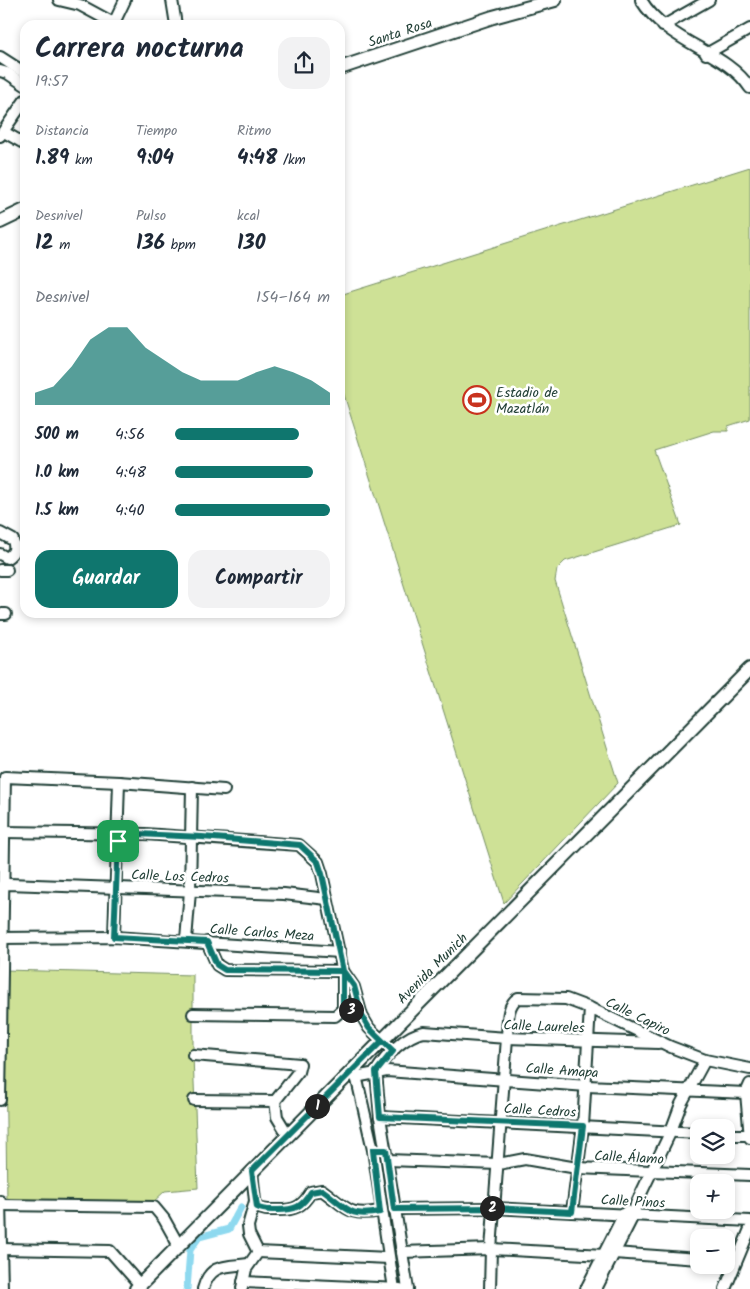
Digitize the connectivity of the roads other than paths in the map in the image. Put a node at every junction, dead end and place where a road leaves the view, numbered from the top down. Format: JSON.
{"nodes":[{"id":1,"x":59,"y":0,"type":"edge"},
{"id":2,"x":125,"y":0,"type":"edge"},
{"id":3,"x":172,"y":0,"type":"edge"},
{"id":4,"x":555,"y":0,"type":"edge"},
{"id":5,"x":641,"y":0,"type":"edge"},
{"id":6,"x":709,"y":0,"type":"edge"},
{"id":7,"x":108,"y":20,"type":"edge"},
{"id":8,"x":117,"y":20,"type":"edge"},
{"id":9,"x":175,"y":20,"type":"edge"},
{"id":10,"x":664,"y":26,"type":"junction"},
{"id":11,"x":750,"y":28,"type":"edge"},
{"id":12,"x":706,"y":54,"type":"junction"},
{"id":13,"x":0,"y":57,"type":"edge"},
{"id":14,"x":345,"y":66,"type":"edge"},
{"id":15,"x":20,"y":70,"type":"edge"},
{"id":16,"x":0,"y":71,"type":"edge"},
{"id":17,"x":20,"y":82,"type":"edge"},
{"id":18,"x":749,"y":85,"type":"edge"},
{"id":19,"x":20,"y":107,"type":"edge"},
{"id":20,"x":2,"y":134,"type":"edge"},
{"id":21,"x":20,"y":142,"type":"edge"},
{"id":22,"x":20,"y":212,"type":"edge"},
{"id":23,"x":0,"y":222,"type":"edge"},
{"id":24,"x":0,"y":533,"type":"edge"},
{"id":25,"x":3,"y":556,"type":"edge"},
{"id":26,"x":750,"y":669,"type":"edge"},
{"id":27,"x":119,"y":782,"type":"junction"},
{"id":28,"x":192,"y":787,"type":"junction"},
{"id":29,"x":224,"y":790,"type":"dead end"},
{"id":30,"x":3,"y":832,"type":"junction"},
{"id":31,"x":116,"y":833,"type":"junction"},
{"id":32,"x":191,"y":837,"type":"junction"},
{"id":33,"x":1,"y":844,"type":"edge"},
{"id":34,"x":1,"y":887,"type":"edge"},
{"id":35,"x":116,"y":887,"type":"junction"},
{"id":36,"x":190,"y":891,"type":"junction"},
{"id":37,"x":327,"y":899,"type":"junction"},
{"id":38,"x":114,"y":937,"type":"junction"},
{"id":39,"x":1,"y":938,"type":"edge"},
{"id":40,"x":186,"y":940,"type":"junction"},
{"id":41,"x":207,"y":942,"type":"junction"},
{"id":42,"x":340,"y":952,"type":"junction"},
{"id":43,"x":343,"y":971,"type":"junction"},
{"id":44,"x":1,"y":982,"type":"edge"},
{"id":45,"x":590,"y":1008,"type":"junction"},
{"id":46,"x":342,"y":1011,"type":"junction"},
{"id":47,"x":193,"y":1014,"type":"dead end"},
{"id":48,"x":362,"y":1016,"type":"junction"},
{"id":49,"x":1,"y":1028,"type":"edge"},
{"id":50,"x":507,"y":1038,"type":"junction"},
{"id":51,"x":382,"y":1041,"type":"junction"},
{"id":52,"x":589,"y":1041,"type":"junction"},
{"id":53,"x":662,"y":1043,"type":"junction"},
{"id":54,"x":393,"y":1051,"type":"junction"},
{"id":55,"x":193,"y":1054,"type":"dead end"},
{"id":56,"x":705,"y":1060,"type":"junction"},
{"id":57,"x":750,"y":1070,"type":"edge"},
{"id":58,"x":355,"y":1072,"type":"junction"},
{"id":59,"x":376,"y":1072,"type":"junction"},
{"id":60,"x":1,"y":1073,"type":"edge"},
{"id":61,"x":504,"y":1080,"type":"junction"},
{"id":62,"x":586,"y":1086,"type":"junction"},
{"id":63,"x":748,"y":1088,"type":"edge"},
{"id":64,"x":690,"y":1091,"type":"junction"},
{"id":65,"x":0,"y":1100,"type":"edge"},
{"id":66,"x":194,"y":1100,"type":"dead end"},
{"id":67,"x":275,"y":1101,"type":"junction"},
{"id":68,"x":378,"y":1104,"type":"junction"},
{"id":69,"x":364,"y":1106,"type":"junction"},
{"id":70,"x":749,"y":1111,"type":"edge"},
{"id":71,"x":380,"y":1117,"type":"junction"},
{"id":72,"x":502,"y":1122,"type":"junction"},
{"id":73,"x":583,"y":1126,"type":"junction"},
{"id":74,"x":671,"y":1131,"type":"junction"},
{"id":75,"x":690,"y":1132,"type":"edge"},
{"id":76,"x":288,"y":1135,"type":"junction"},
{"id":77,"x":735,"y":1135,"type":"edge"},
{"id":78,"x":750,"y":1137,"type":"edge"},
{"id":79,"x":373,"y":1150,"type":"junction"},
{"id":80,"x":387,"y":1155,"type":"junction"},
{"id":81,"x":498,"y":1164,"type":"junction"},
{"id":82,"x":577,"y":1168,"type":"junction"},
{"id":83,"x":252,"y":1171,"type":"junction"},
{"id":84,"x":651,"y":1172,"type":"junction"},
{"id":85,"x":750,"y":1175,"type":"edge"},
{"id":86,"x":0,"y":1200,"type":"edge"},
{"id":87,"x":255,"y":1201,"type":"junction"},
{"id":88,"x":0,"y":1205,"type":"edge"},
{"id":89,"x":494,"y":1208,"type":"junction"},
{"id":90,"x":394,"y":1209,"type":"junction"},
{"id":91,"x":631,"y":1211,"type":"junction"},
{"id":92,"x":380,"y":1212,"type":"junction"},
{"id":93,"x":572,"y":1212,"type":"junction"},
{"id":94,"x":750,"y":1221,"type":"edge"},
{"id":95,"x":750,"y":1229,"type":"edge"},
{"id":96,"x":178,"y":1246,"type":"junction"},
{"id":97,"x":0,"y":1249,"type":"edge"},
{"id":98,"x":491,"y":1249,"type":"junction"},
{"id":99,"x":258,"y":1252,"type":"junction"},
{"id":100,"x":402,"y":1252,"type":"junction"},
{"id":101,"x":614,"y":1253,"type":"junction"},
{"id":102,"x":604,"y":1255,"type":"junction"},
{"id":103,"x":735,"y":1256,"type":"edge"},
{"id":104,"x":389,"y":1258,"type":"junction"},
{"id":105,"x":690,"y":1258,"type":"edge"},
{"id":106,"x":249,"y":1264,"type":"junction"},
{"id":107,"x":730,"y":1274,"type":"edge"},
{"id":108,"x":204,"y":1284,"type":"edge"},
{"id":109,"x":243,"y":1286,"type":"edge"},
{"id":110,"x":138,"y":1287,"type":"edge"},
{"id":111,"x":341,"y":1288,"type":"edge"},
{"id":112,"x":2,"y":1289,"type":"edge"},
{"id":113,"x":394,"y":1289,"type":"edge"},
{"id":114,"x":402,"y":1289,"type":"edge"},
{"id":115,"x":408,"y":1289,"type":"edge"},
{"id":116,"x":490,"y":1289,"type":"edge"},
{"id":117,"x":586,"y":1289,"type":"edge"},
{"id":118,"x":596,"y":1289,"type":"edge"},
{"id":119,"x":728,"y":1289,"type":"edge"}],
"edges":[{"from":1,"to":7,"type":"street"},
{"from":2,"to":8,"type":"street"},
{"from":3,"to":9,"type":"street"},
{"from":4,"to":14,"type":"main road","name":"Santa Rosa"},
{"from":5,"to":10,"type":"street"},
{"from":6,"to":10,"type":"street"},
{"from":10,"to":12,"type":"street"},
{"from":11,"to":12,"type":"street"},
{"from":12,"to":18,"type":"street"},
{"from":13,"to":15,"type":"street"},
{"from":16,"to":17,"type":"street"},
{"from":19,"to":20,"type":"street"},
{"from":20,"to":21,"type":"street"},
{"from":22,"to":23,"type":"main road"},
{"from":24,"to":25,"type":"street"},
{"from":26,"to":51,"type":"main road","name":"Avenida Munich"},
{"from":27,"to":28,"type":"street"},
{"from":27,"to":30,"type":"street"},
{"from":27,"to":31,"type":"street"},
{"from":28,"to":29,"type":"street"},
{"from":28,"to":32,"type":"street"},
{"from":30,"to":31,"type":"street"},
{"from":30,"to":33,"type":"street"},
{"from":31,"to":32,"type":"street"},
{"from":31,"to":35,"type":"street"},
{"from":32,"to":36,"type":"street"},
{"from":32,"to":37,"type":"street"},
{"from":33,"to":34,"type":"street"},
{"from":34,"to":35,"type":"street","name":"Calle Los Cedros"},
{"from":34,"to":39,"type":"street"},
{"from":35,"to":36,"type":"street","name":"Calle Los Cedros"},
{"from":35,"to":38,"type":"street"},
{"from":36,"to":37,"type":"street","name":"Calle Los Cedros"},
{"from":36,"to":40,"type":"street"},
{"from":37,"to":42,"type":"street"},
{"from":38,"to":39,"type":"street","name":"Calle Carlos Meza"},
{"from":38,"to":40,"type":"street","name":"Calle Carlos Meza"},
{"from":39,"to":44,"type":"street"},
{"from":40,"to":41,"type":"street","name":"Calle Carlos Meza"},
{"from":41,"to":42,"type":"street","name":"Calle Carlos Meza"},
{"from":41,"to":43,"type":"street"},
{"from":42,"to":43,"type":"street"},
{"from":43,"to":46,"type":"street"},
{"from":43,"to":48,"type":"street"},
{"from":44,"to":49,"type":"street"},
{"from":45,"to":50,"type":"street","name":"Calle Capiro"},
{"from":45,"to":52,"type":"street"},
{"from":45,"to":53,"type":"street","name":"Calle Capiro"},
{"from":46,"to":47,"type":"street"},
{"from":46,"to":48,"type":"street"},
{"from":48,"to":51,"type":"street"},
{"from":49,"to":60,"type":"street"},
{"from":50,"to":52,"type":"street","name":"Calle Laureles"},
{"from":50,"to":54,"type":"street","name":"Calle Laureles"},
{"from":50,"to":61,"type":"street"},
{"from":51,"to":54,"type":"street"},
{"from":51,"to":58,"type":"main road","name":"Avenida Munich"},
{"from":52,"to":53,"type":"street","name":"Calle Laureles"},
{"from":52,"to":62,"type":"street"},
{"from":53,"to":56,"type":"street","name":"Calle Capiro"},
{"from":54,"to":59,"type":"street"},
{"from":55,"to":67,"type":"street"},
{"from":56,"to":57,"type":"street","name":"Calle Capiro"},
{"from":56,"to":64,"type":"street"},
{"from":58,"to":59,"type":"street","name":"Calle Amapa"},
{"from":58,"to":69,"type":"street"},
{"from":58,"to":76,"type":"main road","name":"Avenida Munich"},
{"from":59,"to":61,"type":"street","name":"Calle Amapa"},
{"from":59,"to":68,"type":"street"},
{"from":60,"to":65,"type":"street"},
{"from":61,"to":62,"type":"street","name":"Calle Amapa"},
{"from":61,"to":72,"type":"street"},
{"from":62,"to":64,"type":"street","name":"Calle Amapa"},
{"from":62,"to":73,"type":"street"},
{"from":63,"to":64,"type":"street","name":"Calle Amapa"},
{"from":63,"to":70,"type":"street"},
{"from":64,"to":74,"type":"street"},
{"from":66,"to":67,"type":"street"},
{"from":67,"to":76,"type":"street"},
{"from":68,"to":69,"type":"street"},
{"from":68,"to":71,"type":"street"},
{"from":69,"to":79,"type":"street"},
{"from":70,"to":78,"type":"street"},
{"from":71,"to":72,"type":"street","name":"Calle Cedros"},
{"from":71,"to":80,"type":"street"},
{"from":72,"to":73,"type":"street","name":"Calle Cedros"},
{"from":72,"to":81,"type":"street"},
{"from":73,"to":74,"type":"street","name":"Calle Cedros"},
{"from":73,"to":82,"type":"street"},
{"from":74,"to":75,"type":"street","name":"Calle Cedros"},
{"from":74,"to":84,"type":"street"},
{"from":76,"to":83,"type":"main road","name":"Avenida Munich"},
{"from":77,"to":78,"type":"street"},
{"from":79,"to":80,"type":"street","name":"Calle Álamo"},
{"from":79,"to":92,"type":"street"},
{"from":80,"to":81,"type":"street","name":"Calle Álamo"},
{"from":80,"to":90,"type":"street"},
{"from":81,"to":82,"type":"street","name":"Calle Álamo"},
{"from":81,"to":89,"type":"street"},
{"from":82,"to":84,"type":"street","name":"Calle Álamo"},
{"from":82,"to":93,"type":"street"},
{"from":83,"to":87,"type":"street"},
{"from":83,"to":96,"type":"main road","name":"Avenida Munich"},
{"from":84,"to":85,"type":"street","name":"Calle Álamo"},
{"from":84,"to":91,"type":"street"},
{"from":86,"to":88,"type":"street"},
{"from":87,"to":92,"type":"street"},
{"from":87,"to":99,"type":"street"},
{"from":88,"to":96,"type":"street"},
{"from":88,"to":97,"type":"street"},
{"from":89,"to":90,"type":"street","name":"Calle Pinos"},
{"from":89,"to":93,"type":"street","name":"Calle Pinos"},
{"from":89,"to":98,"type":"street"},
{"from":90,"to":100,"type":"street"},
{"from":91,"to":93,"type":"street","name":"Calle Pinos"},
{"from":91,"to":94,"type":"street","name":"Calle Pinos"},
{"from":91,"to":101,"type":"street"},
{"from":91,"to":102,"type":"street"},
{"from":92,"to":104,"type":"street"},
{"from":95,"to":103,"type":"street"},
{"from":96,"to":110,"type":"main road","name":"Avenida Munich"},
{"from":97,"to":110,"type":"street"},
{"from":97,"to":112,"type":"street"},
{"from":98,"to":100,"type":"street"},
{"from":98,"to":102,"type":"street"},
{"from":98,"to":116,"type":"street"},
{"from":99,"to":104,"type":"street"},
{"from":99,"to":106,"type":"street"},
{"from":100,"to":115,"type":"street"},
{"from":101,"to":105,"type":"street"},
{"from":101,"to":118,"type":"street"},
{"from":102,"to":117,"type":"street"},
{"from":104,"to":113,"type":"street"},
{"from":106,"to":108,"type":"street"},
{"from":106,"to":109,"type":"street"},
{"from":107,"to":119,"type":"street"},
{"from":109,"to":111,"type":"street"},
{"from":111,"to":113,"type":"street"},
{"from":113,"to":114,"type":"street"}]}
